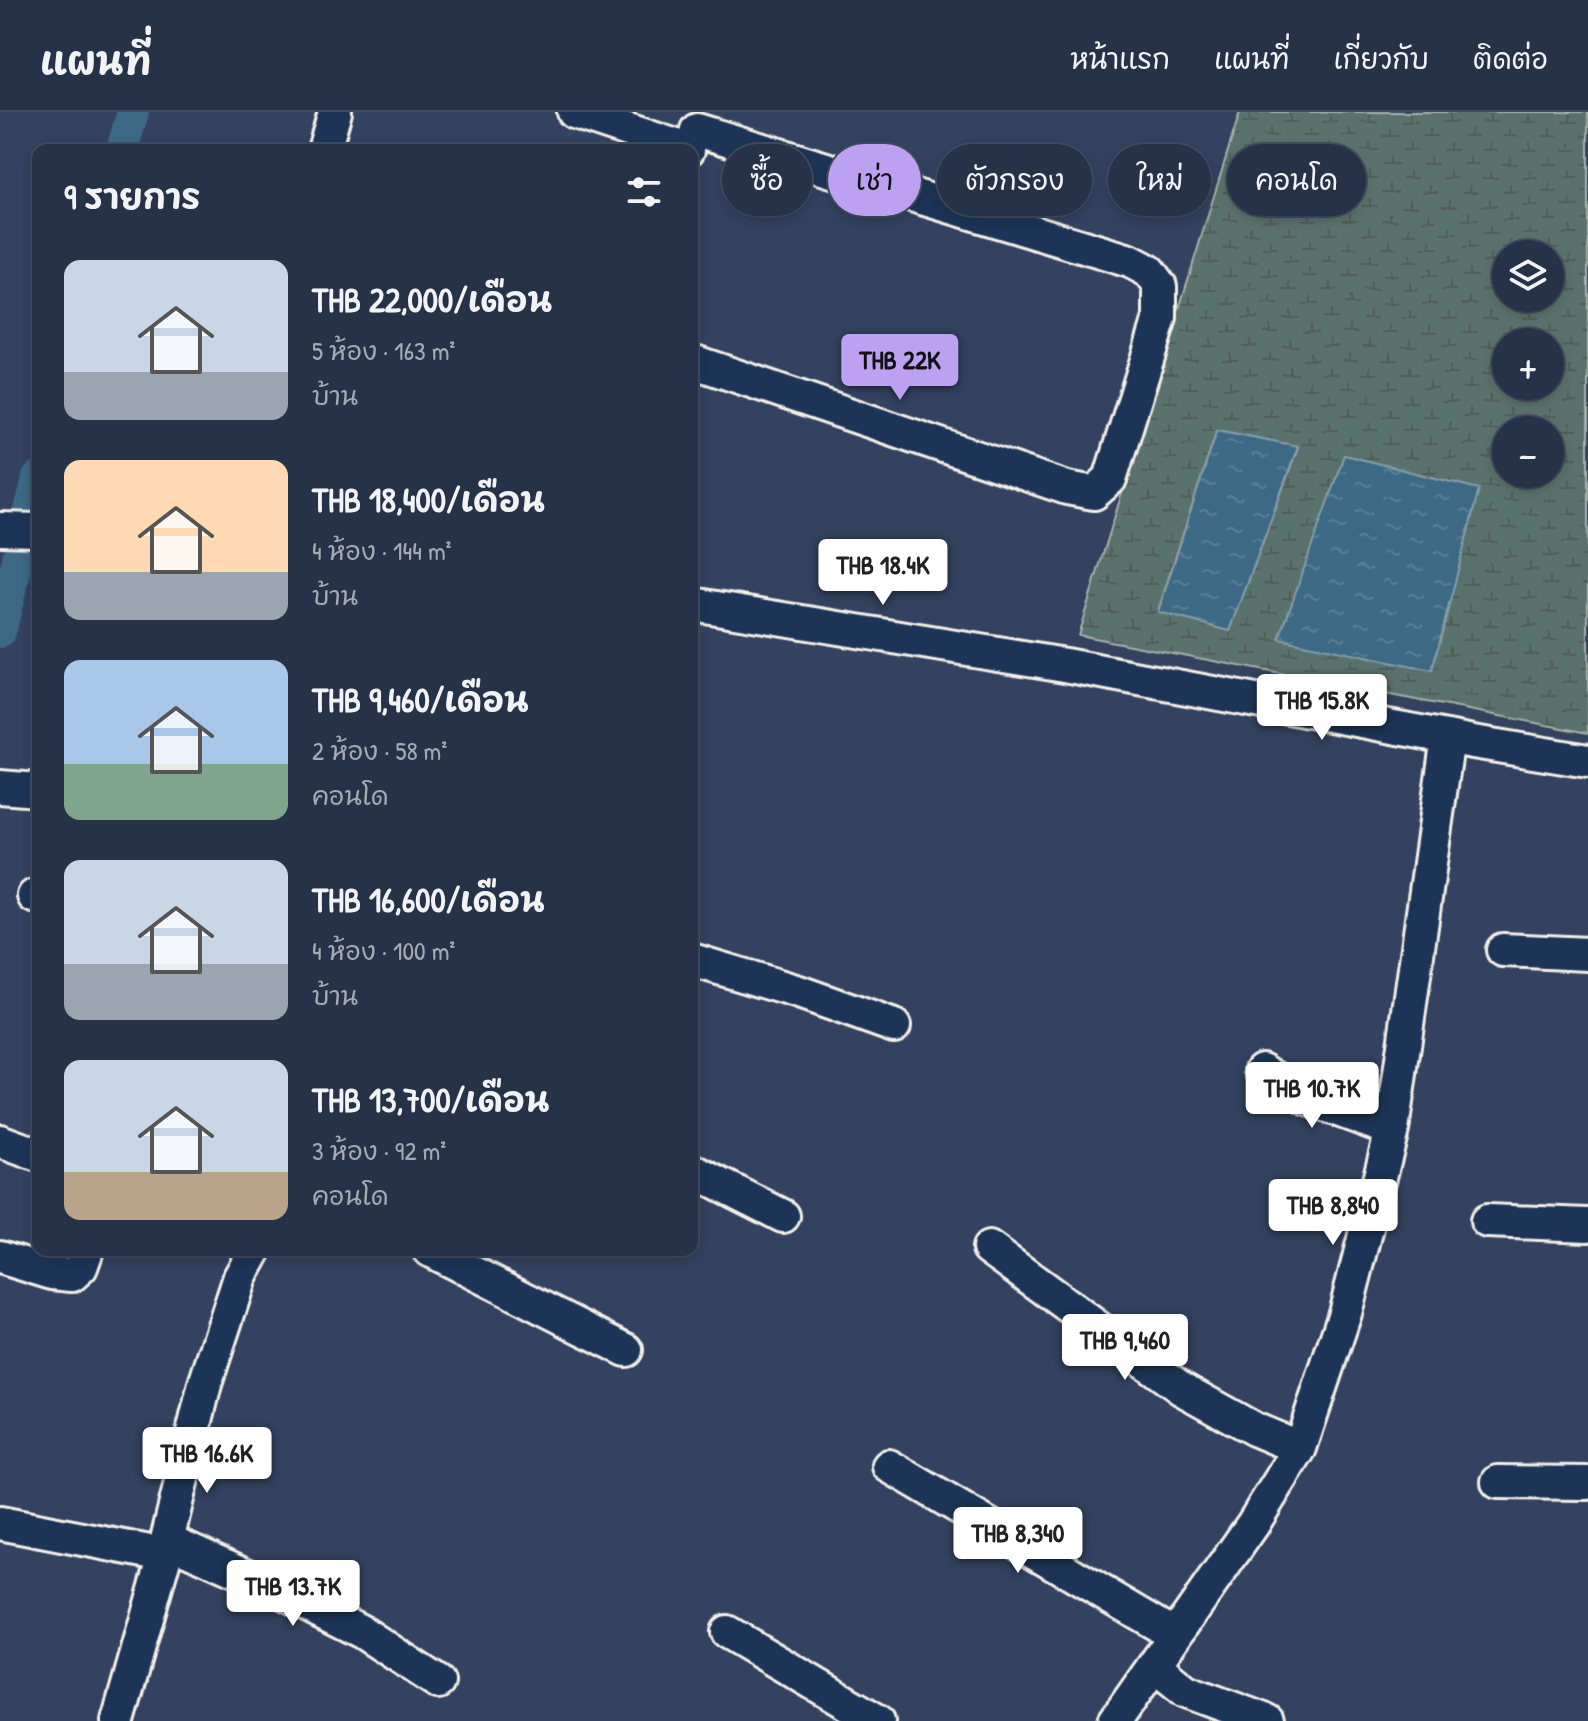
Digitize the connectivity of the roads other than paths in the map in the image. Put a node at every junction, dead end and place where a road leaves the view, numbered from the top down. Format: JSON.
{"nodes":[{"id":1,"x":335,"y":112,"type":"edge"},
{"id":2,"x":574,"y":112,"type":"edge"},
{"id":3,"x":695,"y":136,"type":"edge"},
{"id":4,"x":326,"y":144,"type":"edge"},
{"id":5,"x":698,"y":363,"type":"edge"},
{"id":6,"x":0,"y":529,"type":"edge"},
{"id":7,"x":32,"y":530,"type":"edge"},
{"id":8,"x":698,"y":605,"type":"edge"},
{"id":9,"x":1448,"y":737,"type":"junction"},
{"id":10,"x":1588,"y":761,"type":"edge"},
{"id":11,"x":0,"y":787,"type":"edge"},
{"id":12,"x":32,"y":790,"type":"edge"},
{"id":13,"x":1503,"y":950,"type":"dead end"},
{"id":14,"x":1588,"y":954,"type":"edge"},
{"id":15,"x":698,"y":962,"type":"edge"},
{"id":16,"x":894,"y":1026,"type":"dead end"},
{"id":17,"x":1262,"y":1070,"type":"dead end"},
{"id":18,"x":1392,"y":1130,"type":"junction"},
{"id":19,"x":0,"y":1141,"type":"edge"},
{"id":20,"x":32,"y":1153,"type":"edge"},
{"id":21,"x":698,"y":1173,"type":"edge"},
{"id":22,"x":783,"y":1216,"type":"dead end"},
{"id":23,"x":1487,"y":1221,"type":"dead end"},
{"id":24,"x":1588,"y":1225,"type":"edge"},
{"id":25,"x":989,"y":1248,"type":"dead end"},
{"id":26,"x":85,"y":1256,"type":"edge"},
{"id":27,"x":252,"y":1256,"type":"edge"},
{"id":28,"x":441,"y":1256,"type":"edge"},
{"id":29,"x":0,"y":1257,"type":"edge"},
{"id":30,"x":626,"y":1350,"type":"dead end"},
{"id":31,"x":1300,"y":1448,"type":"junction"},
{"id":32,"x":889,"y":1466,"type":"dead end"},
{"id":33,"x":1498,"y":1482,"type":"dead end"},
{"id":34,"x":1588,"y":1483,"type":"edge"},
{"id":35,"x":0,"y":1523,"type":"edge"},
{"id":36,"x":166,"y":1547,"type":"junction"},
{"id":37,"x":727,"y":1632,"type":"dead end"},
{"id":38,"x":1175,"y":1635,"type":"junction"},
{"id":39,"x":1155,"y":1666,"type":"junction"},
{"id":40,"x":438,"y":1682,"type":"dead end"},
{"id":41,"x":124,"y":1718,"type":"edge"},
{"id":42,"x":878,"y":1721,"type":"edge"},
{"id":43,"x":1115,"y":1721,"type":"edge"},
{"id":44,"x":1267,"y":1721,"type":"edge"}],
"edges":[{"from":1,"to":4,"type":"street"},
{"from":2,"to":3,"type":"street"},
{"from":3,"to":5,"type":"street"},
{"from":6,"to":7,"type":"street"},
{"from":8,"to":9,"type":"street"},
{"from":9,"to":10,"type":"street"},
{"from":9,"to":18,"type":"street"},
{"from":11,"to":12,"type":"street"},
{"from":13,"to":14,"type":"street"},
{"from":15,"to":16,"type":"street"},
{"from":17,"to":18,"type":"street"},
{"from":18,"to":31,"type":"street"},
{"from":19,"to":20,"type":"street"},
{"from":21,"to":22,"type":"street"},
{"from":23,"to":24,"type":"street"},
{"from":25,"to":31,"type":"street"},
{"from":26,"to":29,"type":"street"},
{"from":27,"to":36,"type":"street"},
{"from":28,"to":30,"type":"street"},
{"from":31,"to":38,"type":"street"},
{"from":32,"to":38,"type":"street"},
{"from":33,"to":34,"type":"street"},
{"from":35,"to":36,"type":"street"},
{"from":36,"to":40,"type":"street"},
{"from":36,"to":41,"type":"street"},
{"from":37,"to":42,"type":"street"},
{"from":38,"to":39,"type":"street"},
{"from":39,"to":43,"type":"street"},
{"from":39,"to":44,"type":"street"}]}
